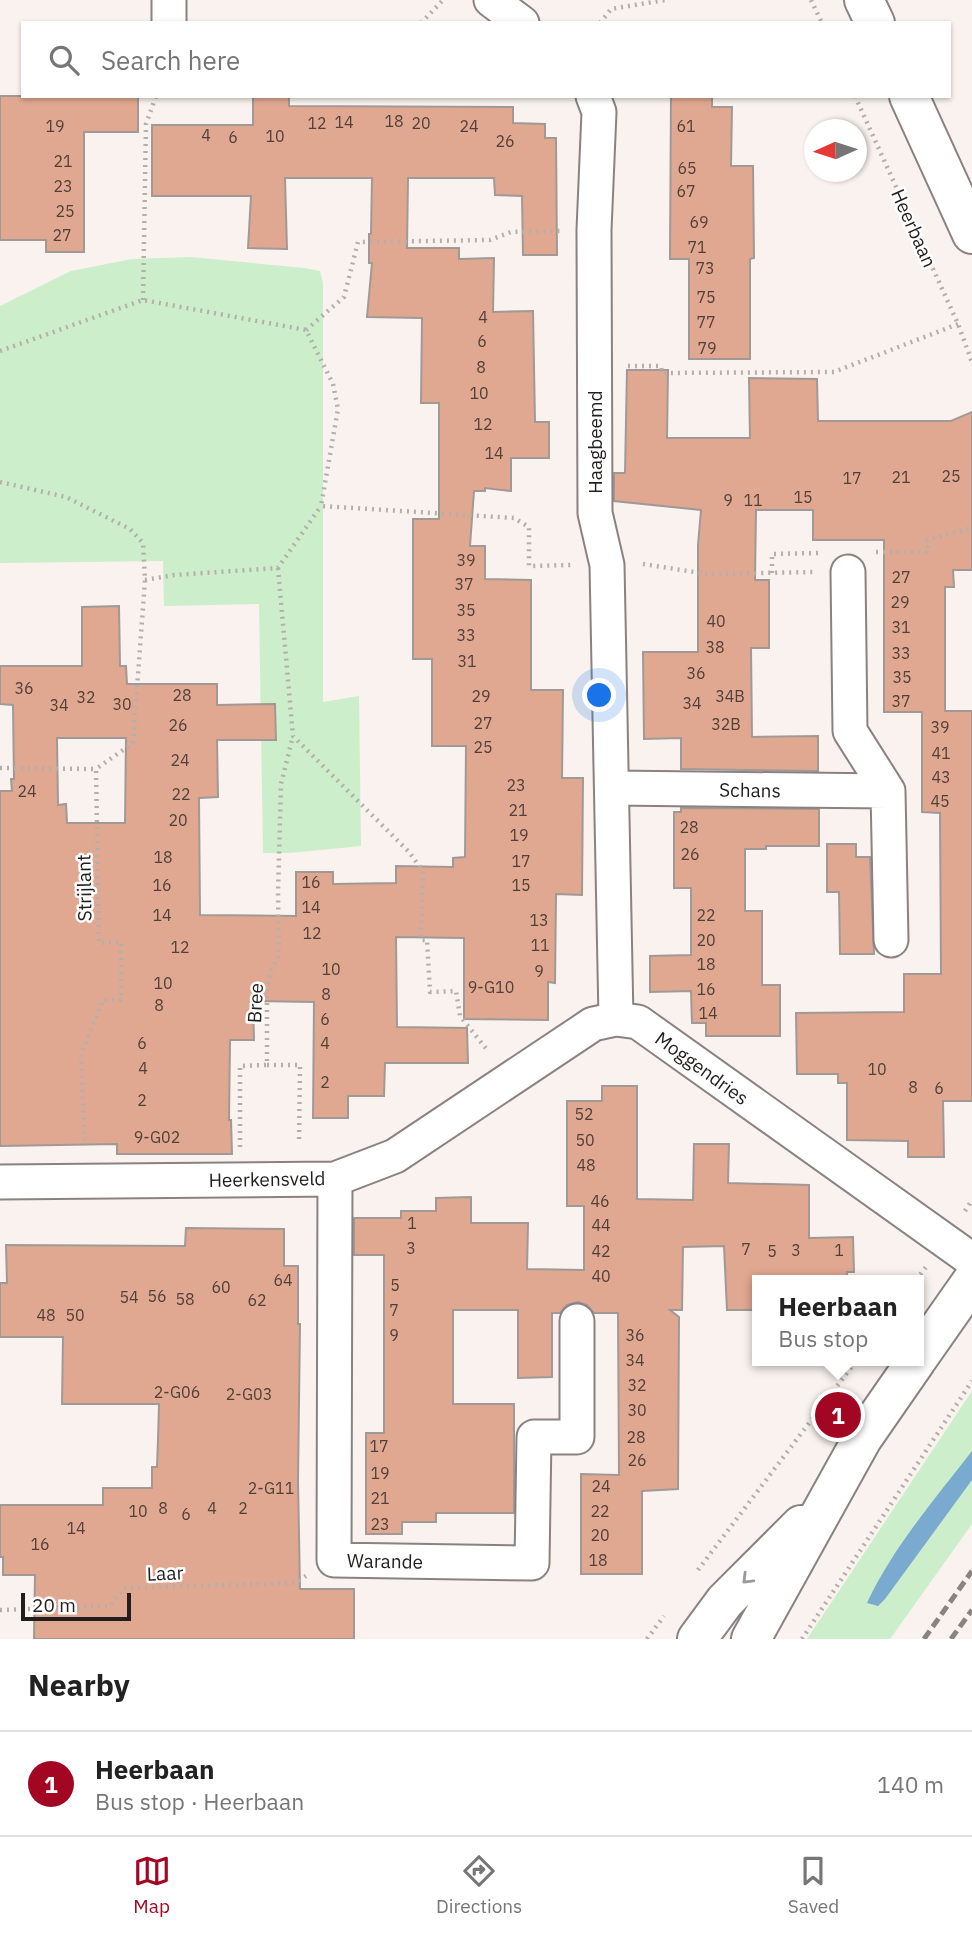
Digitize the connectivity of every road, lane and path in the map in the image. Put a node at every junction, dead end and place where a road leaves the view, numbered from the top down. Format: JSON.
{"nodes":[{"id":1,"x":169,"y":0,"type":"edge"},
{"id":2,"x":443,"y":0,"type":"edge"},
{"id":3,"x":491,"y":0,"type":"edge"},
{"id":4,"x":665,"y":0,"type":"edge"},
{"id":5,"x":811,"y":0,"type":"edge"},
{"id":6,"x":864,"y":0,"type":"edge"},
{"id":7,"x":169,"y":21,"type":"edge"},
{"id":8,"x":423,"y":21,"type":"edge"},
{"id":9,"x":520,"y":21,"type":"edge"},
{"id":10,"x":602,"y":21,"type":"edge"},
{"id":11,"x":820,"y":21,"type":"edge"},
{"id":12,"x":874,"y":21,"type":"edge"},
{"id":13,"x":155,"y":98,"type":"edge"},
{"id":14,"x":594,"y":98,"type":"edge"},
{"id":15,"x":856,"y":98,"type":"edge"},
{"id":16,"x":910,"y":98,"type":"edge"},
{"id":17,"x":961,"y":179,"type":"edge"},
{"id":18,"x":594,"y":230,"type":"junction"},
{"id":19,"x":972,"y":234,"type":"edge"},
{"id":20,"x":143,"y":300,"type":"junction"},
{"id":21,"x":958,"y":324,"type":"junction"},
{"id":22,"x":306,"y":330,"type":"junction"},
{"id":23,"x":0,"y":351,"type":"edge"},
{"id":24,"x":972,"y":362,"type":"edge"},
{"id":25,"x":595,"y":366,"type":"junction"},
{"id":26,"x":0,"y":482,"type":"edge"},
{"id":27,"x":321,"y":506,"type":"junction"},
{"id":28,"x":607,"y":565,"type":"junction"},
{"id":29,"x":278,"y":568,"type":"junction"},
{"id":30,"x":848,"y":572,"type":"joint"},
{"id":31,"x":145,"y":580,"type":"junction"},
{"id":32,"x":293,"y":736,"type":"junction"},
{"id":33,"x":0,"y":768,"type":"edge"},
{"id":34,"x":96,"y":769,"type":"junction"},
{"id":35,"x":613,"y":788,"type":"junction"},
{"id":36,"x":888,"y":791,"type":"junction"},
{"id":37,"x":891,"y":940,"type":"dead end"},
{"id":38,"x":616,"y":1019,"type":"junction"},
{"id":39,"x":267,"y":1065,"type":"junction"},
{"id":40,"x":510,"y":1079,"type":"junction"},
{"id":41,"x":299,"y":1152,"type":"dead end"},
{"id":42,"x":335,"y":1178,"type":"junction"},
{"id":43,"x":266,"y":1180,"type":"junction"},
{"id":44,"x":86,"y":1181,"type":"junction"},
{"id":45,"x":0,"y":1182,"type":"edge"},
{"id":46,"x":972,"y":1260,"type":"edge"},
{"id":47,"x":972,"y":1281,"type":"edge"},
{"id":48,"x":577,"y":1321,"type":"dead end"},
{"id":49,"x":924,"y":1349,"type":"edge"},
{"id":50,"x":852,"y":1366,"type":"edge"},
{"id":51,"x":912,"y":1366,"type":"edge"},
{"id":52,"x":972,"y":1381,"type":"edge"},
{"id":53,"x":830,"y":1496,"type":"junction"},
{"id":54,"x":334,"y":1560,"type":"junction"},
{"id":55,"x":690,"y":1581,"type":"dead end"},
{"id":56,"x":0,"y":1610,"type":"edge"},
{"id":57,"x":665,"y":1614,"type":"dead end"},
{"id":58,"x":646,"y":1639,"type":"edge"},
{"id":59,"x":697,"y":1639,"type":"edge"},
{"id":60,"x":751,"y":1639,"type":"edge"},
{"id":61,"x":802,"y":1639,"type":"edge"}],
"edges":[{"from":1,"to":7,"type":"street"},
{"from":2,"to":8,"type":"path"},
{"from":3,"to":9,"type":"street"},
{"from":4,"to":10,"type":"path"},
{"from":5,"to":11,"type":"path"},
{"from":6,"to":12,"type":"street"},
{"from":13,"to":20,"type":"path"},
{"from":14,"to":18,"type":"street","name":"Haagbeemd"},
{"from":15,"to":21,"type":"path","name":"Heerbaan"},
{"from":16,"to":17,"type":"street"},
{"from":17,"to":19,"type":"street"},
{"from":18,"to":22,"type":"path"},
{"from":18,"to":25,"type":"street","name":"Haagbeemd"},
{"from":20,"to":22,"type":"path"},
{"from":20,"to":23,"type":"path"},
{"from":21,"to":24,"type":"path","name":"Heerbaan"},
{"from":21,"to":25,"type":"path"},
{"from":22,"to":27,"type":"path"},
{"from":25,"to":28,"type":"street","name":"Haagbeemd"},
{"from":26,"to":31,"type":"path"},
{"from":27,"to":28,"type":"path"},
{"from":27,"to":29,"type":"path"},
{"from":28,"to":30,"type":"path"},
{"from":28,"to":35,"type":"street","name":"Haagbeemd"},
{"from":29,"to":31,"type":"path"},
{"from":29,"to":32,"type":"path","name":"Bree"},
{"from":30,"to":36,"type":"street"},
{"from":31,"to":34,"type":"path"},
{"from":32,"to":39,"type":"path","name":"Bree"},
{"from":32,"to":40,"type":"path"},
{"from":33,"to":34,"type":"path"},
{"from":34,"to":44,"type":"path","name":"Strijlant"},
{"from":35,"to":36,"type":"street","name":"Schans"},
{"from":35,"to":38,"type":"street"},
{"from":36,"to":37,"type":"street"},
{"from":38,"to":40,"type":"street","name":"Heerkensveld"},
{"from":38,"to":46,"type":"street","name":"Moggendries"},
{"from":39,"to":41,"type":"path"},
{"from":39,"to":43,"type":"path"},
{"from":40,"to":42,"type":"street","name":"Heerkensveld"},
{"from":42,"to":43,"type":"street","name":"Heerkensveld"},
{"from":42,"to":54,"type":"street","name":"Warande"},
{"from":43,"to":44,"type":"street","name":"Heerkensveld"},
{"from":44,"to":45,"type":"street","name":"Heerkensveld"},
{"from":47,"to":49,"type":"street"},
{"from":48,"to":54,"type":"street","name":"Warande"},
{"from":50,"to":55,"type":"path"},
{"from":51,"to":53,"type":"street"},
{"from":52,"to":61,"type":"path"},
{"from":53,"to":59,"type":"street","one_way":true},
{"from":53,"to":60,"type":"street"},
{"from":54,"to":56,"type":"path","name":"Laar"},
{"from":57,"to":58,"type":"path"}]}
